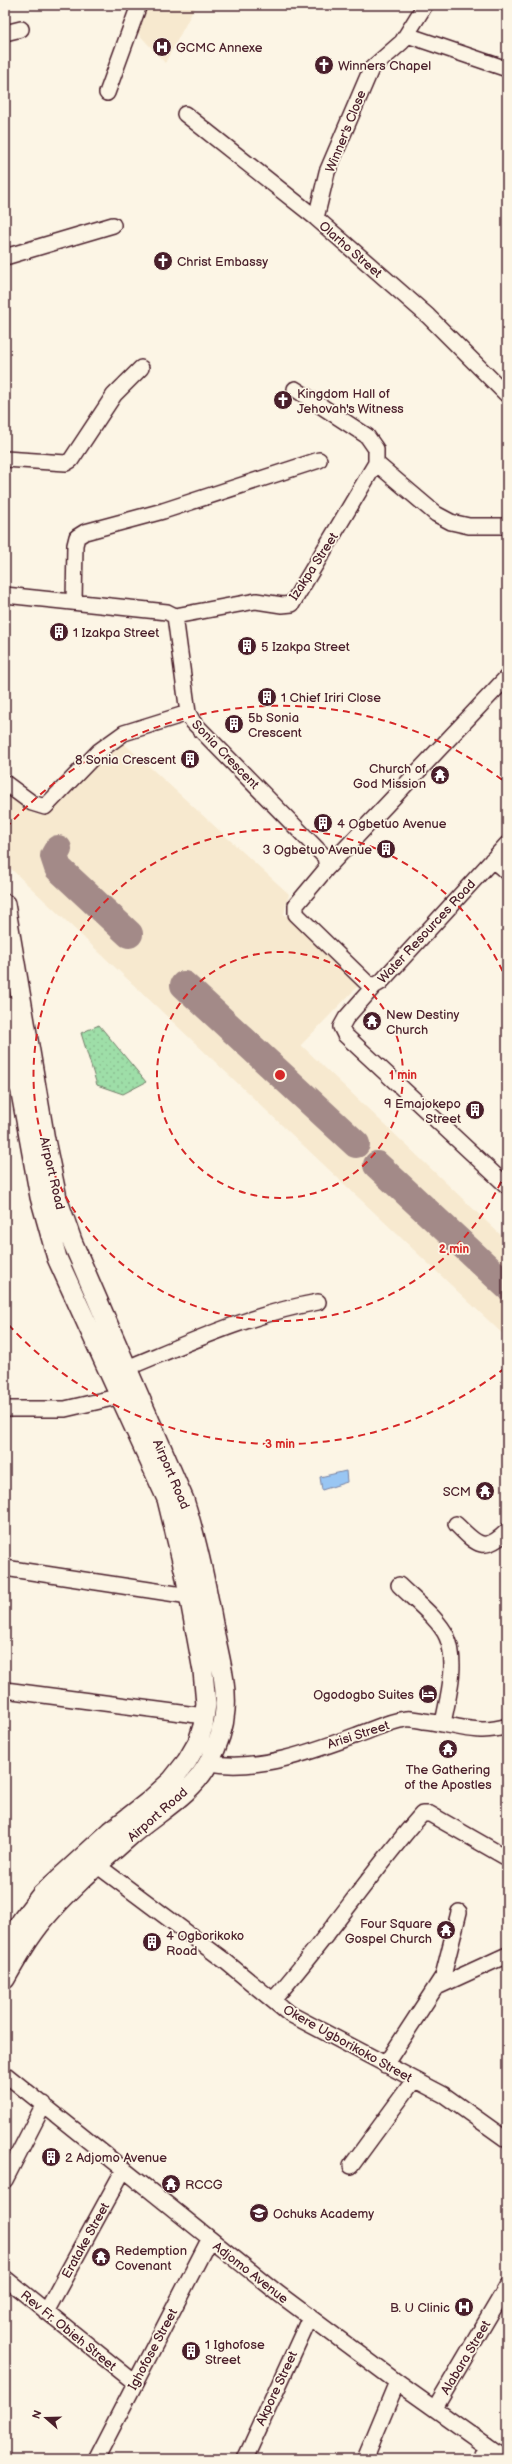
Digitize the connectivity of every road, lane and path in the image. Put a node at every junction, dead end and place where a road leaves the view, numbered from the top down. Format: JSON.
{"nodes":[{"id":1,"x":425,"y":5,"type":"edge"},
{"id":2,"x":134,"y":7,"type":"edge"},
{"id":3,"x":21,"y":29,"type":"dead end"},
{"id":4,"x":5,"y":33,"type":"edge"},
{"id":5,"x":407,"y":35,"type":"junction"},
{"id":6,"x":507,"y":69,"type":"edge"},
{"id":7,"x":107,"y":93,"type":"dead end"},
{"id":8,"x":185,"y":114,"type":"dead end"},
{"id":9,"x":316,"y":218,"type":"junction"},
{"id":10,"x":112,"y":225,"type":"dead end"},
{"id":11,"x":5,"y":257,"type":"edge"},
{"id":12,"x":141,"y":368,"type":"dead end"},
{"id":13,"x":295,"y":389,"type":"dead end"},
{"id":14,"x":507,"y":395,"type":"edge"},
{"id":15,"x":5,"y":459,"type":"edge"},
{"id":16,"x":319,"y":460,"type":"dead end"},
{"id":17,"x":376,"y":463,"type":"junction"},
{"id":18,"x":507,"y":526,"type":"edge"},
{"id":19,"x":5,"y":594,"type":"edge"},
{"id":20,"x":74,"y":602,"type":"junction"},
{"id":21,"x":175,"y":616,"type":"junction"},
{"id":22,"x":507,"y":677,"type":"edge"},
{"id":23,"x":188,"y":713,"type":"junction"},
{"id":24,"x":5,"y":783,"type":"edge"},
{"id":25,"x":507,"y":844,"type":"edge"},
{"id":26,"x":492,"y":860,"type":"junction"},
{"id":27,"x":327,"y":868,"type":"junction"},
{"id":28,"x":507,"y":872,"type":"edge"},
{"id":29,"x":5,"y":904,"type":"edge"},
{"id":30,"x":11,"y":984,"type":"edge"},
{"id":31,"x":374,"y":986,"type":"junction"},
{"id":32,"x":5,"y":1005,"type":"edge"},
{"id":33,"x":13,"y":1084,"type":"edge"},
{"id":34,"x":507,"y":1186,"type":"edge"},
{"id":35,"x":318,"y":1302,"type":"dead end"},
{"id":36,"x":127,"y":1368,"type":"junction"},
{"id":37,"x":128,"y":1395,"type":"junction"},
{"id":38,"x":5,"y":1408,"type":"edge"},
{"id":39,"x":456,"y":1524,"type":"dead end"},
{"id":40,"x":507,"y":1531,"type":"edge"},
{"id":41,"x":5,"y":1568,"type":"edge"},
{"id":42,"x":399,"y":1585,"type":"dead end"},
{"id":43,"x":190,"y":1596,"type":"junction"},
{"id":44,"x":5,"y":1690,"type":"edge"},
{"id":45,"x":204,"y":1716,"type":"junction"},
{"id":46,"x":443,"y":1723,"type":"junction"},
{"id":47,"x":507,"y":1726,"type":"edge"},
{"id":48,"x":209,"y":1763,"type":"junction"},
{"id":49,"x":507,"y":1858,"type":"edge"},
{"id":50,"x":98,"y":1866,"type":"junction"},
{"id":51,"x":459,"y":1912,"type":"dead end"},
{"id":52,"x":5,"y":1950,"type":"edge"},
{"id":53,"x":507,"y":1955,"type":"edge"},
{"id":54,"x":5,"y":1979,"type":"edge"},
{"id":55,"x":437,"y":1987,"type":"junction"},
{"id":56,"x":273,"y":2000,"type":"junction"},
{"id":57,"x":385,"y":2064,"type":"junction"},
{"id":58,"x":5,"y":2074,"type":"edge"},
{"id":59,"x":414,"y":2080,"type":"junction"},
{"id":60,"x":44,"y":2104,"type":"junction"},
{"id":61,"x":507,"y":2140,"type":"edge"},
{"id":62,"x":351,"y":2166,"type":"dead end"},
{"id":63,"x":124,"y":2169,"type":"junction"},
{"id":64,"x":5,"y":2180,"type":"edge"},
{"id":65,"x":209,"y":2240,"type":"junction"},
{"id":66,"x":5,"y":2278,"type":"edge"},
{"id":67,"x":507,"y":2286,"type":"edge"},
{"id":68,"x":46,"y":2312,"type":"junction"},
{"id":69,"x":310,"y":2317,"type":"junction"},
{"id":70,"x":134,"y":2382,"type":"junction"},
{"id":71,"x":396,"y":2382,"type":"junction"},
{"id":72,"x":435,"y":2408,"type":"junction"},
{"id":73,"x":484,"y":2453,"type":"edge"},
{"id":74,"x":96,"y":2459,"type":"edge"},
{"id":75,"x":245,"y":2459,"type":"edge"},
{"id":76,"x":365,"y":2459,"type":"edge"},
{"id":77,"x":505,"y":2459,"type":"edge"}],
"edges":[{"from":1,"to":5,"type":"street","name":"Winner's Close"},
{"from":2,"to":7,"type":"street"},
{"from":3,"to":4,"type":"street"},
{"from":5,"to":6,"type":"street"},
{"from":5,"to":9,"type":"street","name":"Winner's Close"},
{"from":8,"to":9,"type":"street","name":"Olarho Street"},
{"from":9,"to":14,"type":"street","name":"Olarho Street"},
{"from":10,"to":11,"type":"street"},
{"from":12,"to":15,"type":"street"},
{"from":13,"to":17,"type":"street"},
{"from":16,"to":20,"type":"street"},
{"from":17,"to":18,"type":"street"},
{"from":17,"to":21,"type":"street","name":"Izakpa Street"},
{"from":19,"to":20,"type":"street","name":"Izakpa Street"},
{"from":20,"to":21,"type":"street","name":"Izakpa Street"},
{"from":21,"to":23,"type":"street","name":"Sonia Crescent"},
{"from":22,"to":27,"type":"street","name":"Water Resources Road"},
{"from":23,"to":24,"type":"street"},
{"from":23,"to":27,"type":"street","name":"Sonia Crescent"},
{"from":25,"to":26,"type":"street","name":"Water Resources Road"},
{"from":26,"to":28,"type":"street"},
{"from":26,"to":31,"type":"street","name":"Water Resources Road"},
{"from":27,"to":31,"type":"street","name":"Water Resources Road"},
{"from":29,"to":30,"type":"main road","name":"Airport Road"},
{"from":30,"to":36,"type":"main road","name":"Airport Road"},
{"from":31,"to":34,"type":"street"},
{"from":32,"to":33,"type":"main road","name":"Airport Road"},
{"from":33,"to":37,"type":"main road","name":"Airport Road"},
{"from":35,"to":36,"type":"street"},
{"from":36,"to":37,"type":"main road","name":"Airport Road"},
{"from":37,"to":38,"type":"street"},
{"from":37,"to":43,"type":"main road","name":"Airport Road"},
{"from":37,"to":48,"type":"main road","name":"Airport Road"},
{"from":39,"to":40,"type":"street"},
{"from":41,"to":43,"type":"street"},
{"from":42,"to":46,"type":"street"},
{"from":43,"to":45,"type":"main road","name":"Airport Road"},
{"from":44,"to":45,"type":"street"},
{"from":45,"to":52,"type":"main road","name":"Airport Road"},
{"from":46,"to":47,"type":"street","name":"Arisi Street"},
{"from":46,"to":48,"type":"street","name":"Arisi Street"},
{"from":48,"to":50,"type":"main road","name":"Airport Road"},
{"from":49,"to":56,"type":"street"},
{"from":50,"to":54,"type":"main road","name":"Airport Road"},
{"from":50,"to":56,"type":"street","name":"Okere Ugborikoko Street"},
{"from":51,"to":55,"type":"street"},
{"from":53,"to":55,"type":"street"},
{"from":55,"to":57,"type":"street"},
{"from":56,"to":57,"type":"street","name":"Okere Ugborikoko Street"},
{"from":57,"to":59,"type":"street","name":"Okere Ugborikoko Street"},
{"from":58,"to":60,"type":"street","name":"Adjomo Avenue"},
{"from":59,"to":61,"type":"street","name":"Okere Ugborikoko Street"},
{"from":59,"to":62,"type":"street"},
{"from":60,"to":63,"type":"street","name":"Adjomo Avenue"},
{"from":60,"to":64,"type":"street"},
{"from":63,"to":65,"type":"street","name":"Adjomo Avenue"},
{"from":63,"to":68,"type":"street","name":"Eratake Street"},
{"from":65,"to":69,"type":"street","name":"Adjomo Avenue"},
{"from":65,"to":70,"type":"street","name":"Ighofose Street"},
{"from":66,"to":68,"type":"street","name":"Rev Fr. Obieh Street"},
{"from":67,"to":72,"type":"street","name":"Alabara Street"},
{"from":68,"to":70,"type":"street","name":"Rev Fr. Obieh Street"},
{"from":69,"to":71,"type":"street","name":"Adjomo Avenue"},
{"from":69,"to":75,"type":"street","name":"Akpore Street"},
{"from":70,"to":74,"type":"street","name":"Ighofose Street"},
{"from":71,"to":72,"type":"street","name":"Adjomo Avenue"},
{"from":71,"to":76,"type":"street"},
{"from":72,"to":73,"type":"street","name":"Adjomo Avenue"},
{"from":73,"to":77,"type":"street","name":"Adjomo Avenue"}]}
